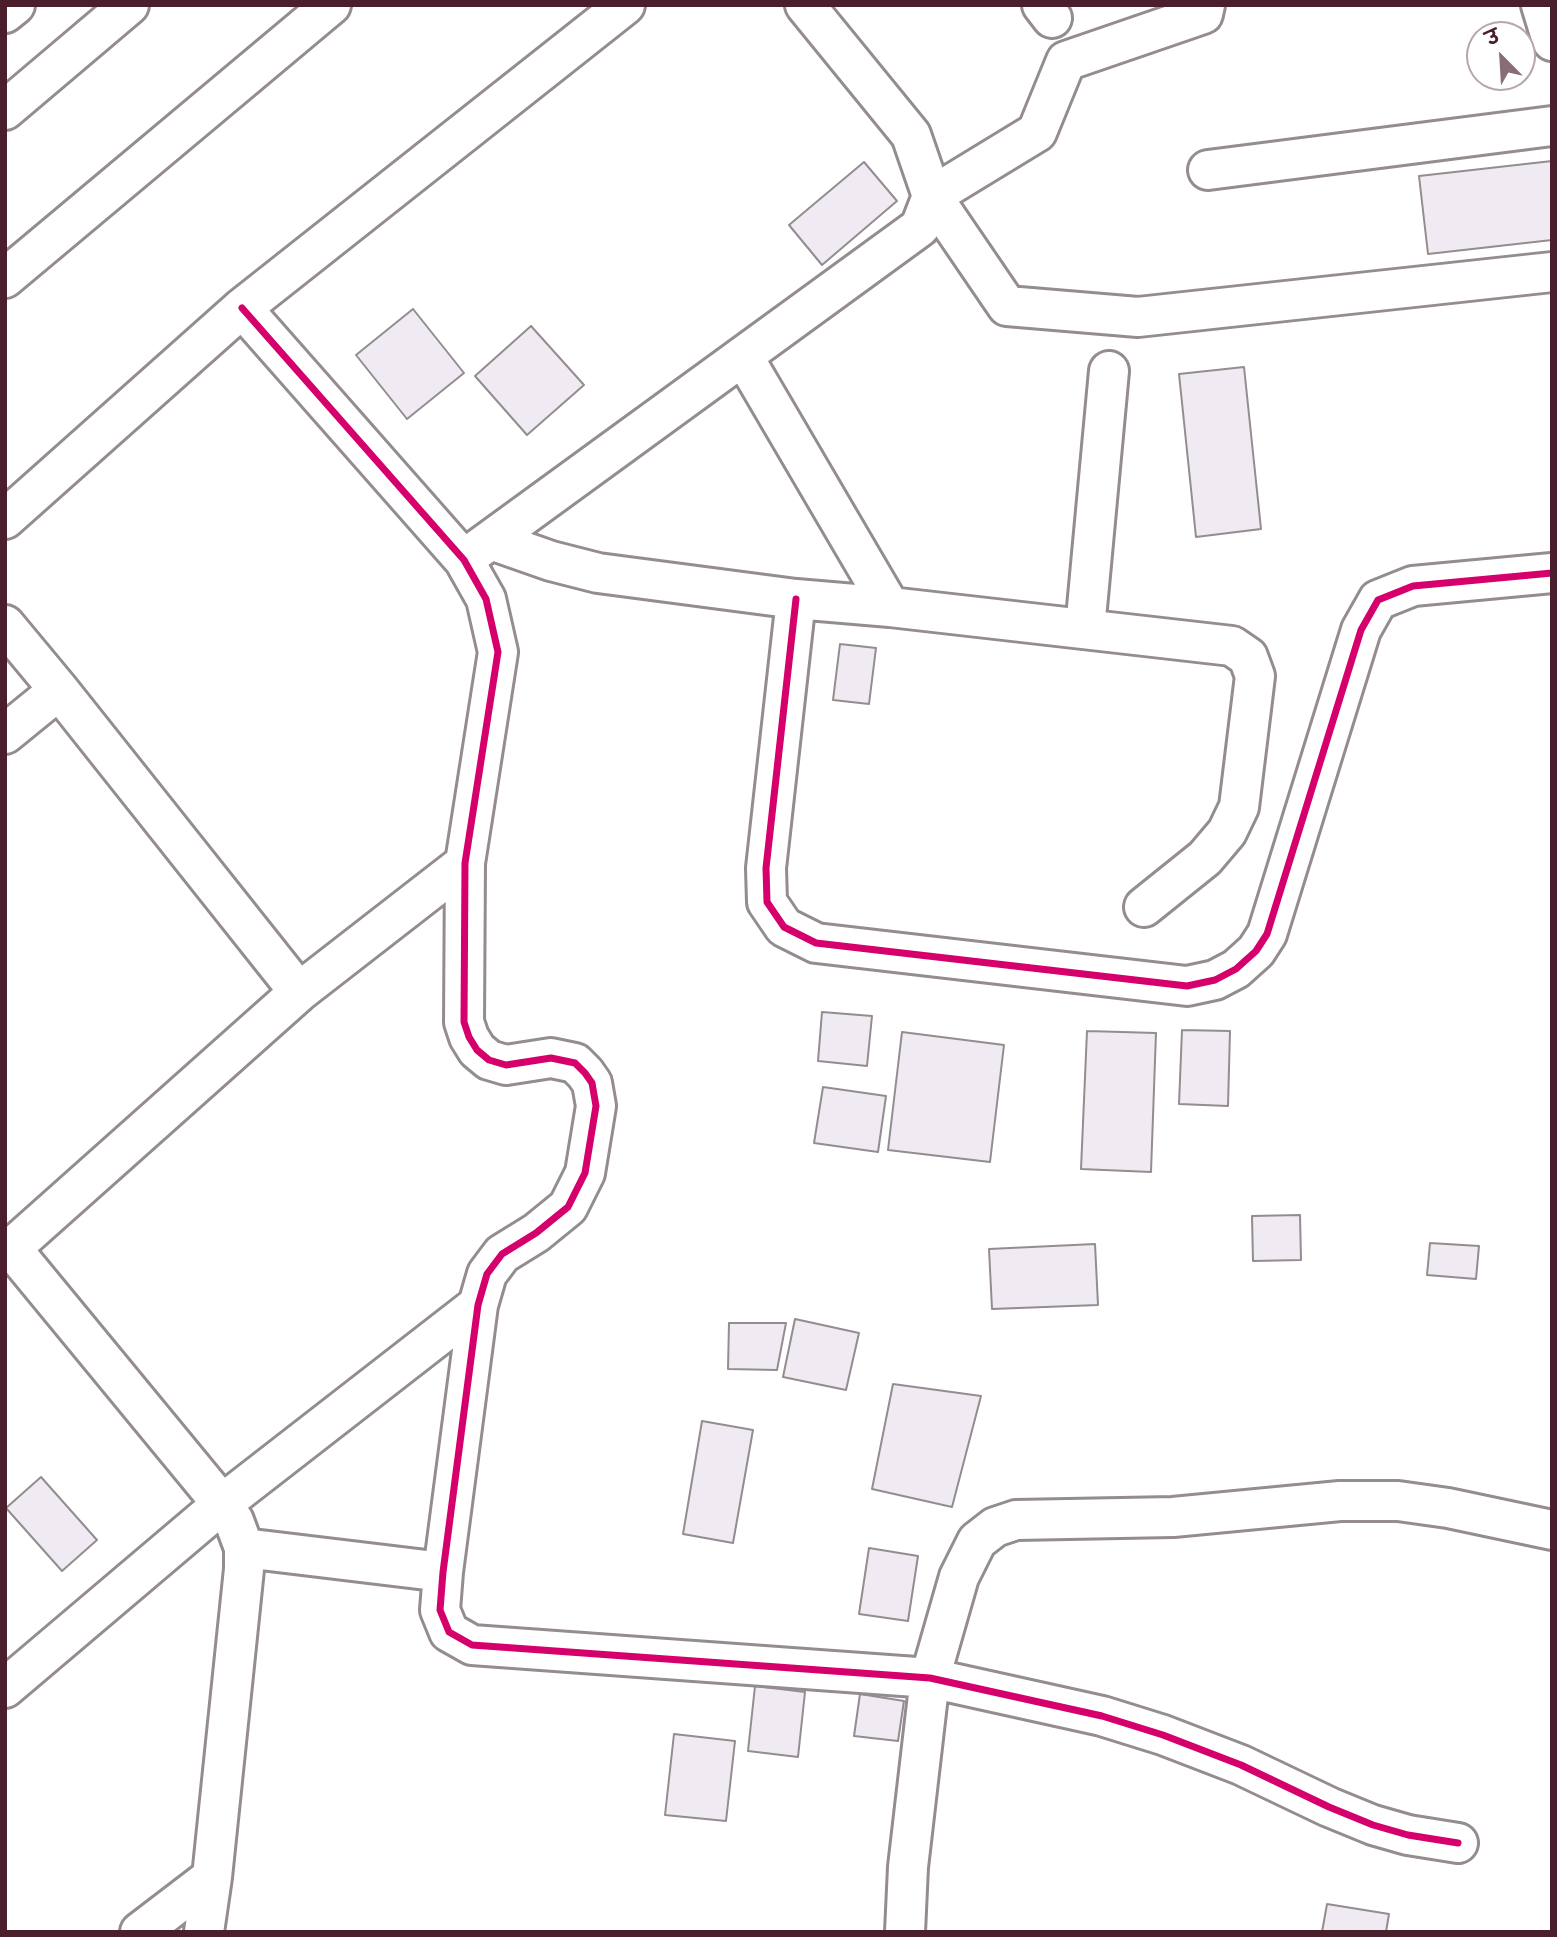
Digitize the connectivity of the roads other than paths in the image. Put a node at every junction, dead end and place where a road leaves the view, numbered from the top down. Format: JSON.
{"nodes":[{"id":1,"x":15,"y":5,"type":"edge"},
{"id":2,"x":129,"y":5,"type":"edge"},
{"id":3,"x":331,"y":5,"type":"edge"},
{"id":4,"x":625,"y":5,"type":"edge"},
{"id":5,"x":805,"y":5,"type":"edge"},
{"id":6,"x":1205,"y":5,"type":"edge"},
{"id":7,"x":1541,"y":5,"type":"edge"},
{"id":8,"x":5,"y":13,"type":"edge"},
{"id":9,"x":1552,"y":41,"type":"edge"},
{"id":10,"x":5,"y":110,"type":"edge"},
{"id":11,"x":1552,"y":126,"type":"edge"},
{"id":12,"x":1208,"y":170,"type":"dead end"},
{"id":13,"x":932,"y":196,"type":"junction"},
{"id":14,"x":1552,"y":272,"type":"edge"},
{"id":15,"x":5,"y":278,"type":"edge"},
{"id":16,"x":242,"y":308,"type":"junction"},
{"id":17,"x":743,"y":356,"type":"junction"},
{"id":18,"x":1110,"y":371,"type":"dead end"},
{"id":19,"x":5,"y":519,"type":"edge"},
{"id":20,"x":478,"y":550,"type":"junction"},
{"id":21,"x":1552,"y":573,"type":"edge"},
{"id":22,"x":796,"y":598,"type":"junction"},
{"id":23,"x":890,"y":607,"type":"junction"},
{"id":24,"x":5,"y":625,"type":"edge"},
{"id":25,"x":1084,"y":629,"type":"junction"},
{"id":26,"x":59,"y":690,"type":"junction"},
{"id":27,"x":5,"y":734,"type":"edge"},
{"id":28,"x":465,"y":863,"type":"junction"},
{"id":29,"x":1144,"y":907,"type":"dead end"},
{"id":30,"x":299,"y":992,"type":"junction"},
{"id":31,"x":9,"y":1252,"type":"edge"},
{"id":32,"x":478,"y":1305,"type":"junction"},
{"id":33,"x":222,"y":1504,"type":"junction"},
{"id":34,"x":1552,"y":1531,"type":"edge"},
{"id":35,"x":244,"y":1548,"type":"junction"},
{"id":36,"x":443,"y":1572,"type":"junction"},
{"id":37,"x":930,"y":1678,"type":"junction"},
{"id":38,"x":5,"y":1688,"type":"edge"},
{"id":39,"x":1458,"y":1843,"type":"dead end"},
{"id":40,"x":212,"y":1877,"type":"junction"},
{"id":41,"x":140,"y":1932,"type":"edge"},
{"id":42,"x":204,"y":1932,"type":"edge"},
{"id":43,"x":905,"y":1932,"type":"edge"}],
"edges":[{"from":1,"to":8,"type":"street"},
{"from":2,"to":10,"type":"street"},
{"from":3,"to":15,"type":"street"},
{"from":4,"to":16,"type":"street"},
{"from":5,"to":13,"type":"street"},
{"from":6,"to":13,"type":"street"},
{"from":7,"to":9,"type":"street"},
{"from":11,"to":12,"type":"street"},
{"from":13,"to":14,"type":"street"},
{"from":13,"to":17,"type":"street"},
{"from":16,"to":19,"type":"street"},
{"from":16,"to":20,"type":"street"},
{"from":17,"to":20,"type":"street"},
{"from":17,"to":23,"type":"street"},
{"from":18,"to":25,"type":"street"},
{"from":20,"to":22,"type":"street"},
{"from":20,"to":28,"type":"street"},
{"from":21,"to":22,"type":"street"},
{"from":22,"to":23,"type":"street"},
{"from":23,"to":25,"type":"street"},
{"from":24,"to":26,"type":"street"},
{"from":25,"to":29,"type":"street"},
{"from":26,"to":27,"type":"street"},
{"from":26,"to":30,"type":"street"},
{"from":28,"to":30,"type":"street"},
{"from":28,"to":32,"type":"street"},
{"from":30,"to":31,"type":"street"},
{"from":31,"to":33,"type":"street"},
{"from":32,"to":33,"type":"street"},
{"from":32,"to":36,"type":"street"},
{"from":33,"to":35,"type":"street"},
{"from":33,"to":38,"type":"street"},
{"from":34,"to":37,"type":"street"},
{"from":35,"to":36,"type":"street"},
{"from":35,"to":40,"type":"street"},
{"from":36,"to":37,"type":"street"},
{"from":37,"to":39,"type":"street"},
{"from":37,"to":43,"type":"street"},
{"from":40,"to":41,"type":"street"},
{"from":40,"to":42,"type":"street"}]}
